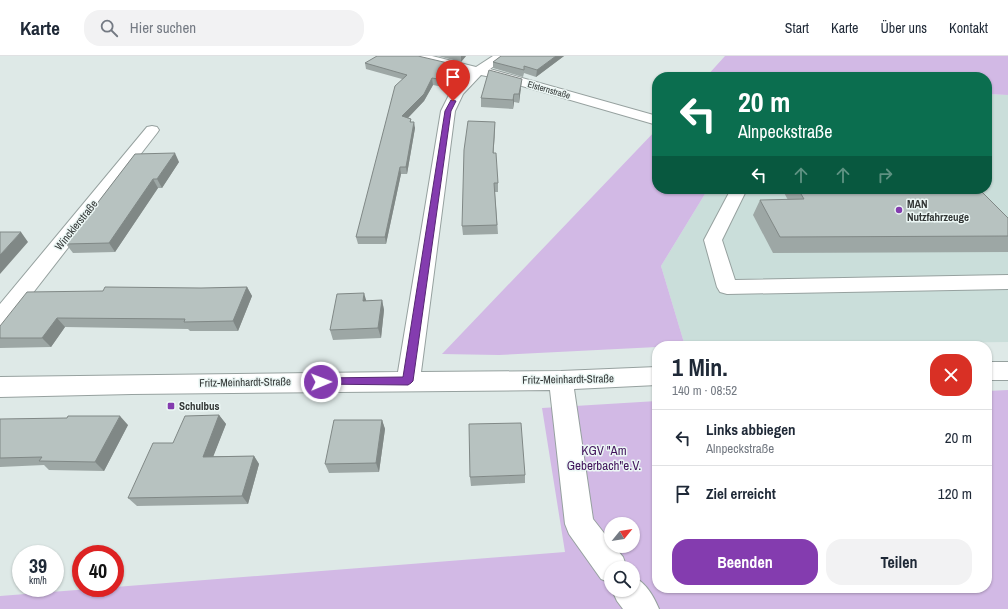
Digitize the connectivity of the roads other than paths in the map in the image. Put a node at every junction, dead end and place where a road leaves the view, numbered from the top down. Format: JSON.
{"nodes":[{"id":1,"x":417,"y":56,"type":"edge"},
{"id":2,"x":502,"y":56,"type":"edge"},
{"id":3,"x":478,"y":72,"type":"junction"},
{"id":4,"x":652,"y":120,"type":"edge"},
{"id":5,"x":152,"y":130,"type":"dead end"},
{"id":6,"x":736,"y":194,"type":"edge"},
{"id":7,"x":1008,"y":282,"type":"edge"},
{"id":8,"x":0,"y":319,"type":"edge"},
{"id":9,"x":992,"y":371,"type":"edge"},
{"id":10,"x":1008,"y":371,"type":"edge"},
{"id":11,"x":652,"y":376,"type":"edge"},
{"id":12,"x":561,"y":380,"type":"junction"},
{"id":13,"x":408,"y":381,"type":"junction"},
{"id":14,"x":0,"y":387,"type":"edge"},
{"id":15,"x":607,"y":561,"type":"edge"},
{"id":16,"x":634,"y":597,"type":"edge"},
{"id":17,"x":643,"y":609,"type":"edge"}],
"edges":[{"from":1,"to":3,"type":"street","name":"Elsternstraße"},
{"from":2,"to":3,"type":"street"},
{"from":3,"to":4,"type":"street","name":"Elsternstraße"},
{"from":3,"to":13,"type":"street"},
{"from":5,"to":8,"type":"street","name":"Wincklerstraße"},
{"from":6,"to":7,"type":"street"},
{"from":9,"to":10,"type":"street"},
{"from":11,"to":12,"type":"street","name":"Fritz-Meinhardt-Straße"},
{"from":12,"to":13,"type":"street","name":"Fritz-Meinhardt-Straße"},
{"from":12,"to":15,"type":"street"},
{"from":13,"to":14,"type":"street","name":"Fritz-Meinhardt-Straße"},
{"from":16,"to":17,"type":"street"}]}
